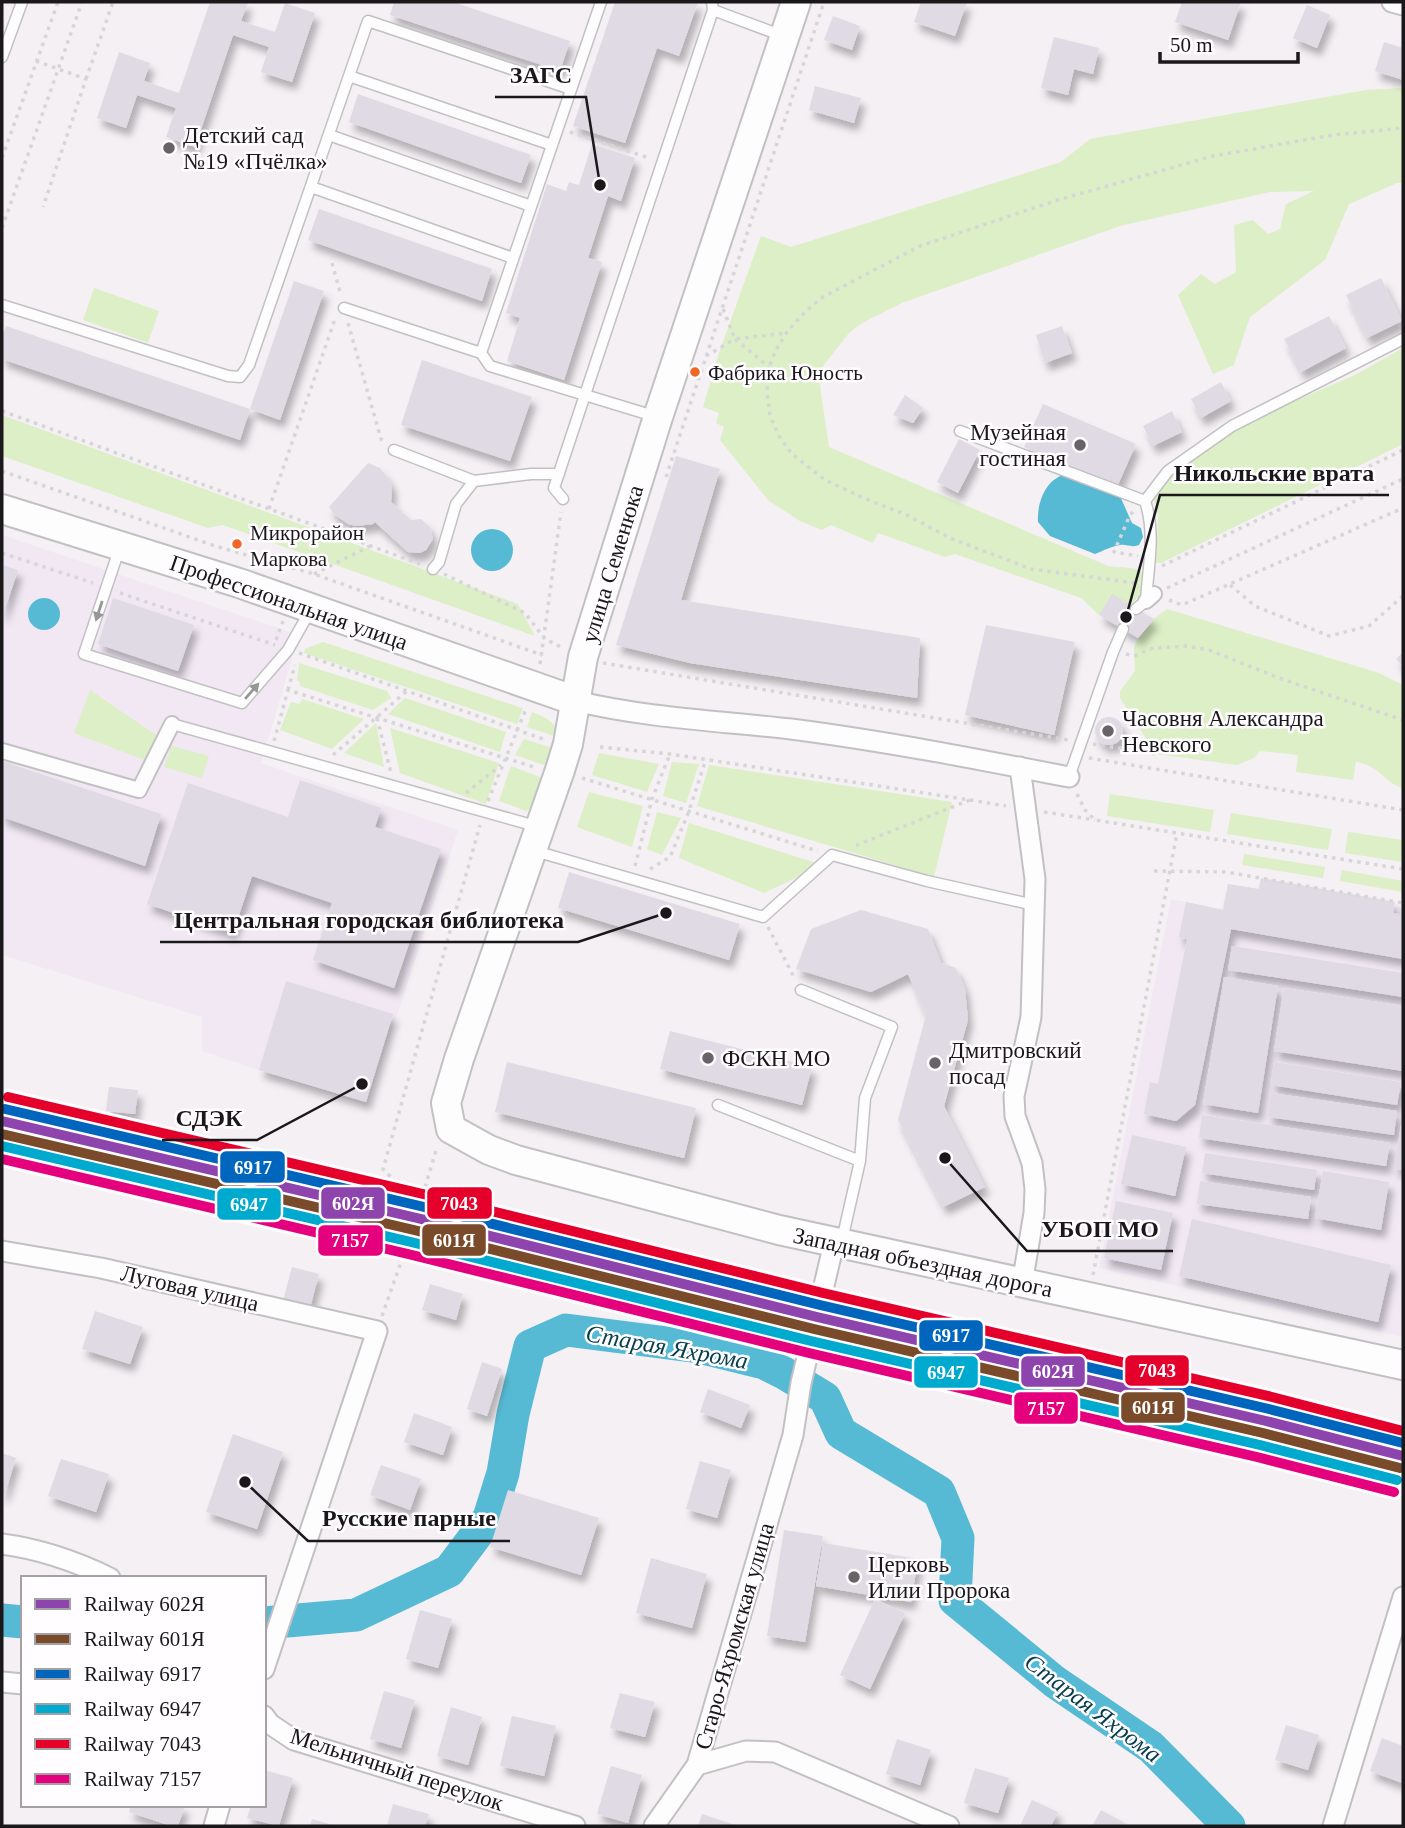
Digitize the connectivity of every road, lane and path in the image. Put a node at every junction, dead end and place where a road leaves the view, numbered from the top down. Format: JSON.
{"nodes":[{"id":1,"x":22,"y":2,"type":"edge"},
{"id":2,"x":58,"y":2,"type":"edge"},
{"id":3,"x":82,"y":2,"type":"edge"},
{"id":4,"x":113,"y":2,"type":"edge"},
{"id":5,"x":601,"y":2,"type":"edge"},
{"id":6,"x":796,"y":2,"type":"edge"},
{"id":7,"x":824,"y":2,"type":"edge"},
{"id":8,"x":1392,"y":2,"type":"edge"},
{"id":9,"x":1403,"y":5,"type":"edge"},
{"id":10,"x":712,"y":6,"type":"edge"},
{"id":11,"x":784,"y":36,"type":"junction"},
{"id":12,"x":2,"y":57,"type":"edge"},
{"id":13,"x":36,"y":61,"type":"junction"},
{"id":14,"x":58,"y":69,"type":"junction"},
{"id":15,"x":349,"y":76,"type":"junction"},
{"id":16,"x":86,"y":79,"type":"junction"},
{"id":17,"x":571,"y":89,"type":"junction"},
{"id":18,"x":558,"y":128,"type":"junction"},
{"id":19,"x":1403,"y":128,"type":"edge"},
{"id":20,"x":329,"y":135,"type":"junction"},
{"id":21,"x":552,"y":145,"type":"junction"},
{"id":22,"x":2,"y":158,"type":"edge"},
{"id":23,"x":662,"y":162,"type":"junction"},
{"id":24,"x":311,"y":187,"type":"junction"},
{"id":25,"x":531,"y":206,"type":"junction"},
{"id":26,"x":43,"y":207,"type":"dead end"},
{"id":27,"x":2,"y":228,"type":"edge"},
{"id":28,"x":513,"y":258,"type":"junction"},
{"id":29,"x":332,"y":263,"type":"dead end"},
{"id":30,"x":343,"y":303,"type":"junction"},
{"id":31,"x":2,"y":305,"type":"edge"},
{"id":32,"x":722,"y":307,"type":"junction"},
{"id":33,"x":787,"y":332,"type":"junction"},
{"id":34,"x":735,"y":339,"type":"junction"},
{"id":35,"x":1403,"y":339,"type":"edge"},
{"id":36,"x":481,"y":353,"type":"junction"},
{"id":37,"x":706,"y":356,"type":"junction"},
{"id":38,"x":769,"y":367,"type":"junction"},
{"id":39,"x":585,"y":394,"type":"junction"},
{"id":40,"x":2,"y":411,"type":"edge"},
{"id":41,"x":658,"y":417,"type":"junction"},
{"id":42,"x":960,"y":431,"type":"dead end"},
{"id":43,"x":394,"y":450,"type":"joint"},
{"id":44,"x":1403,"y":450,"type":"edge"},
{"id":45,"x":2,"y":471,"type":"edge"},
{"id":46,"x":559,"y":474,"type":"junction"},
{"id":47,"x":1403,"y":479,"type":"edge"},
{"id":48,"x":474,"y":481,"type":"junction"},
{"id":49,"x":663,"y":483,"type":"dead end"},
{"id":50,"x":563,"y":499,"type":"joint"},
{"id":51,"x":1145,"y":501,"type":"junction"},
{"id":52,"x":1403,"y":508,"type":"edge"},
{"id":53,"x":2,"y":509,"type":"edge"},
{"id":54,"x":269,"y":509,"type":"junction"},
{"id":55,"x":1130,"y":515,"type":"dead end"},
{"id":56,"x":120,"y":546,"type":"junction"},
{"id":57,"x":370,"y":546,"type":"junction"},
{"id":58,"x":1149,"y":559,"type":"junction"},
{"id":59,"x":433,"y":569,"type":"junction"},
{"id":60,"x":314,"y":574,"type":"junction"},
{"id":61,"x":1230,"y":585,"type":"junction"},
{"id":62,"x":1403,"y":596,"type":"edge"},
{"id":63,"x":1146,"y":597,"type":"junction"},
{"id":64,"x":1182,"y":606,"type":"dead end"},
{"id":65,"x":312,"y":609,"type":"junction"},
{"id":66,"x":284,"y":618,"type":"dead end"},
{"id":67,"x":1123,"y":629,"type":"dead end"},
{"id":68,"x":545,"y":639,"type":"junction"},
{"id":69,"x":274,"y":645,"type":"dead end"},
{"id":70,"x":607,"y":651,"type":"dead end"},
{"id":71,"x":570,"y":652,"type":"dead end"},
{"id":72,"x":1113,"y":652,"type":"junction"},
{"id":73,"x":298,"y":653,"type":"dead end"},
{"id":74,"x":542,"y":655,"type":"junction"},
{"id":75,"x":539,"y":669,"type":"dead end"},
{"id":76,"x":288,"y":690,"type":"junction"},
{"id":77,"x":407,"y":691,"type":"dead end"},
{"id":78,"x":576,"y":701,"type":"junction"},
{"id":79,"x":526,"y":709,"type":"dead end"},
{"id":80,"x":377,"y":718,"type":"junction"},
{"id":81,"x":1403,"y":720,"type":"edge"},
{"id":82,"x":172,"y":724,"type":"joint"},
{"id":83,"x":1081,"y":742,"type":"junction"},
{"id":84,"x":600,"y":747,"type":"dead end"},
{"id":85,"x":2,"y":751,"type":"edge"},
{"id":86,"x":271,"y":752,"type":"junction"},
{"id":87,"x":670,"y":754,"type":"junction"},
{"id":88,"x":1156,"y":754,"type":"dead end"},
{"id":89,"x":1076,"y":755,"type":"junction"},
{"id":90,"x":505,"y":758,"type":"junction"},
{"id":91,"x":706,"y":759,"type":"junction"},
{"id":92,"x":502,"y":764,"type":"junction"},
{"id":93,"x":321,"y":765,"type":"junction"},
{"id":94,"x":1020,"y":767,"type":"junction"},
{"id":95,"x":550,"y":770,"type":"junction"},
{"id":96,"x":1069,"y":777,"type":"junction"},
{"id":97,"x":394,"y":786,"type":"junction"},
{"id":98,"x":652,"y":799,"type":"junction"},
{"id":99,"x":454,"y":802,"type":"junction"},
{"id":100,"x":484,"y":810,"type":"junction"},
{"id":101,"x":1403,"y":810,"type":"edge"},
{"id":102,"x":689,"y":811,"type":"junction"},
{"id":103,"x":1177,"y":833,"type":"junction"},
{"id":104,"x":536,"y":839,"type":"junction"},
{"id":105,"x":832,"y":855,"type":"junction"},
{"id":106,"x":1403,"y":869,"type":"edge"},
{"id":107,"x":1154,"y":871,"type":"dead end"},
{"id":108,"x":1170,"y":871,"type":"junction"},
{"id":109,"x":632,"y":880,"type":"junction"},
{"id":110,"x":1403,"y":903,"type":"edge"},
{"id":111,"x":1034,"y":905,"type":"junction"},
{"id":112,"x":763,"y":917,"type":"junction"},
{"id":113,"x":801,"y":990,"type":"joint"},
{"id":114,"x":718,"y":1105,"type":"dead end"},
{"id":115,"x":444,"y":1136,"type":"junction"},
{"id":116,"x":860,"y":1161,"type":"junction"},
{"id":117,"x":419,"y":1207,"type":"junction"},
{"id":118,"x":838,"y":1244,"type":"junction"},
{"id":119,"x":2,"y":1251,"type":"edge"},
{"id":120,"x":1092,"y":1281,"type":"dead end"},
{"id":121,"x":1022,"y":1284,"type":"junction"},
{"id":122,"x":377,"y":1331,"type":"junction"},
{"id":123,"x":1403,"y":1365,"type":"edge"},
{"id":124,"x":2,"y":1545,"type":"edge"},
{"id":125,"x":106,"y":1576,"type":"edge"},
{"id":126,"x":1403,"y":1597,"type":"edge"},
{"id":127,"x":266,"y":1663,"type":"edge"},
{"id":128,"x":2,"y":1682,"type":"edge"},
{"id":129,"x":21,"y":1684,"type":"edge"},
{"id":130,"x":266,"y":1719,"type":"edge"},
{"id":131,"x":697,"y":1765,"type":"junction"},
{"id":132,"x":219,"y":1807,"type":"edge"},
{"id":133,"x":214,"y":1826,"type":"edge"},
{"id":134,"x":575,"y":1826,"type":"edge"},
{"id":135,"x":654,"y":1826,"type":"edge"},
{"id":136,"x":948,"y":1826,"type":"edge"},
{"id":137,"x":1333,"y":1826,"type":"edge"}],
"edges":[{"from":1,"to":12,"type":"lane"},
{"from":2,"to":13,"type":"path"},
{"from":3,"to":14,"type":"path"},
{"from":4,"to":16,"type":"path"},
{"from":5,"to":17,"type":"lane"},
{"from":6,"to":11,"type":"main road","name":"улица Семенюка"},
{"from":7,"to":32,"type":"path"},
{"from":8,"to":9,"type":"street"},
{"from":10,"to":11,"type":"lane"},
{"from":10,"to":23,"type":"lane"},
{"from":11,"to":41,"type":"main road","name":"улица Семенюка"},
{"from":13,"to":14,"type":"path"},
{"from":13,"to":22,"type":"path"},
{"from":14,"to":16,"type":"path"},
{"from":14,"to":27,"type":"path"},
{"from":15,"to":17,"type":"lane"},
{"from":15,"to":20,"type":"lane"},
{"from":15,"to":21,"type":"lane"},
{"from":16,"to":26,"type":"path"},
{"from":17,"to":18,"type":"lane"},
{"from":18,"to":21,"type":"lane"},
{"from":18,"to":23,"type":"path"},
{"from":19,"to":33,"type":"path"},
{"from":20,"to":24,"type":"lane"},
{"from":20,"to":25,"type":"lane"},
{"from":21,"to":25,"type":"lane"},
{"from":23,"to":39,"type":"lane"},
{"from":24,"to":28,"type":"lane"},
{"from":24,"to":31,"type":"lane"},
{"from":25,"to":28,"type":"lane"},
{"from":28,"to":36,"type":"lane"},
{"from":29,"to":30,"type":"path"},
{"from":30,"to":36,"type":"lane"},
{"from":30,"to":43,"type":"path"},
{"from":30,"to":54,"type":"path"},
{"from":32,"to":34,"type":"path"},
{"from":32,"to":37,"type":"path"},
{"from":33,"to":34,"type":"path"},
{"from":33,"to":38,"type":"path"},
{"from":34,"to":37,"type":"path"},
{"from":34,"to":38,"type":"path"},
{"from":35,"to":51,"type":"lane"},
{"from":36,"to":39,"type":"lane"},
{"from":37,"to":49,"type":"path"},
{"from":38,"to":63,"type":"path"},
{"from":39,"to":41,"type":"lane"},
{"from":39,"to":46,"type":"lane"},
{"from":40,"to":54,"type":"path"},
{"from":41,"to":78,"type":"main road","name":"улица Семенюка"},
{"from":42,"to":51,"type":"lane"},
{"from":43,"to":48,"type":"lane"},
{"from":44,"to":63,"type":"path"},
{"from":45,"to":60,"type":"path"},
{"from":46,"to":48,"type":"lane"},
{"from":46,"to":50,"type":"lane"},
{"from":47,"to":63,"type":"path"},
{"from":48,"to":59,"type":"lane"},
{"from":50,"to":68,"type":"path"},
{"from":51,"to":58,"type":"lane"},
{"from":52,"to":61,"type":"path"},
{"from":53,"to":56,"type":"main road","name":"Профессиональная улица"},
{"from":54,"to":57,"type":"path"},
{"from":55,"to":58,"type":"path"},
{"from":56,"to":65,"type":"main road","name":"Профессиональная улица"},
{"from":56,"to":65,"type":"lane","one_way":true},
{"from":57,"to":59,"type":"path"},
{"from":57,"to":60,"type":"path"},
{"from":58,"to":63,"type":"lane"},
{"from":59,"to":68,"type":"path"},
{"from":60,"to":74,"type":"path"},
{"from":61,"to":62,"type":"path"},
{"from":61,"to":64,"type":"path"},
{"from":65,"to":78,"type":"main road","name":"Профессиональная улица"},
{"from":66,"to":69,"type":"path"},
{"from":67,"to":72,"type":"lane"},
{"from":68,"to":71,"type":"path"},
{"from":68,"to":74,"type":"path"},
{"from":70,"to":83,"type":"path"},
{"from":72,"to":81,"type":"path"},
{"from":72,"to":83,"type":"lane"},
{"from":73,"to":76,"type":"path"},
{"from":74,"to":75,"type":"path"},
{"from":76,"to":80,"type":"path"},
{"from":76,"to":86,"type":"path"},
{"from":77,"to":80,"type":"path"},
{"from":78,"to":94,"type":"street"},
{"from":78,"to":95,"type":"main road","name":"улица Семенюка"},
{"from":79,"to":90,"type":"path"},
{"from":80,"to":90,"type":"path"},
{"from":80,"to":93,"type":"path"},
{"from":80,"to":97,"type":"path"},
{"from":82,"to":85,"type":"street"},
{"from":82,"to":86,"type":"lane"},
{"from":83,"to":88,"type":"path"},
{"from":83,"to":89,"type":"lane"},
{"from":84,"to":87,"type":"path"},
{"from":86,"to":93,"type":"lane"},
{"from":87,"to":91,"type":"path"},
{"from":87,"to":98,"type":"path"},
{"from":89,"to":96,"type":"lane"},
{"from":89,"to":101,"type":"path"},
{"from":90,"to":92,"type":"path"},
{"from":90,"to":95,"type":"path"},
{"from":91,"to":102,"type":"path"},
{"from":91,"to":105,"type":"path"},
{"from":92,"to":99,"type":"path"},
{"from":92,"to":100,"type":"path"},
{"from":93,"to":97,"type":"lane"},
{"from":94,"to":96,"type":"street"},
{"from":94,"to":111,"type":"street"},
{"from":95,"to":98,"type":"path"},
{"from":95,"to":104,"type":"main road","name":"улица Семенюка"},
{"from":96,"to":103,"type":"path"},
{"from":97,"to":99,"type":"lane"},
{"from":98,"to":102,"type":"path"},
{"from":98,"to":109,"type":"path"},
{"from":99,"to":100,"type":"lane"},
{"from":100,"to":104,"type":"lane"},
{"from":100,"to":117,"type":"path"},
{"from":102,"to":105,"type":"path"},
{"from":102,"to":109,"type":"path"},
{"from":103,"to":106,"type":"path"},
{"from":103,"to":108,"type":"path"},
{"from":104,"to":109,"type":"lane"},
{"from":104,"to":115,"type":"main road","name":"улица Семенюка"},
{"from":105,"to":111,"type":"lane"},
{"from":105,"to":112,"type":"lane"},
{"from":107,"to":108,"type":"path"},
{"from":108,"to":110,"type":"path"},
{"from":108,"to":120,"type":"path"},
{"from":109,"to":112,"type":"lane"},
{"from":111,"to":121,"type":"street"},
{"from":112,"to":113,"type":"path"},
{"from":113,"to":116,"type":"lane"},
{"from":114,"to":116,"type":"lane"},
{"from":115,"to":117,"type":"path"},
{"from":115,"to":118,"type":"main road","name":"Западная объездная дорога"},
{"from":116,"to":118,"type":"lane"},
{"from":117,"to":122,"type":"path"},
{"from":118,"to":121,"type":"main road","name":"Западная объездная дорога"},
{"from":118,"to":131,"type":"street","name":"Старо-Яхромская улица"},
{"from":119,"to":122,"type":"street","name":"Луговая улица"},
{"from":121,"to":123,"type":"main road","name":"Западная объездная дорога"},
{"from":122,"to":127,"type":"street"},
{"from":124,"to":125,"type":"street"},
{"from":126,"to":137,"type":"street"},
{"from":128,"to":129,"type":"street"},
{"from":130,"to":134,"type":"street","name":"Мельничный переулок"},
{"from":131,"to":135,"type":"street","name":"Старо-Яхромская улица"},
{"from":131,"to":136,"type":"street"},
{"from":132,"to":133,"type":"street"}]}
